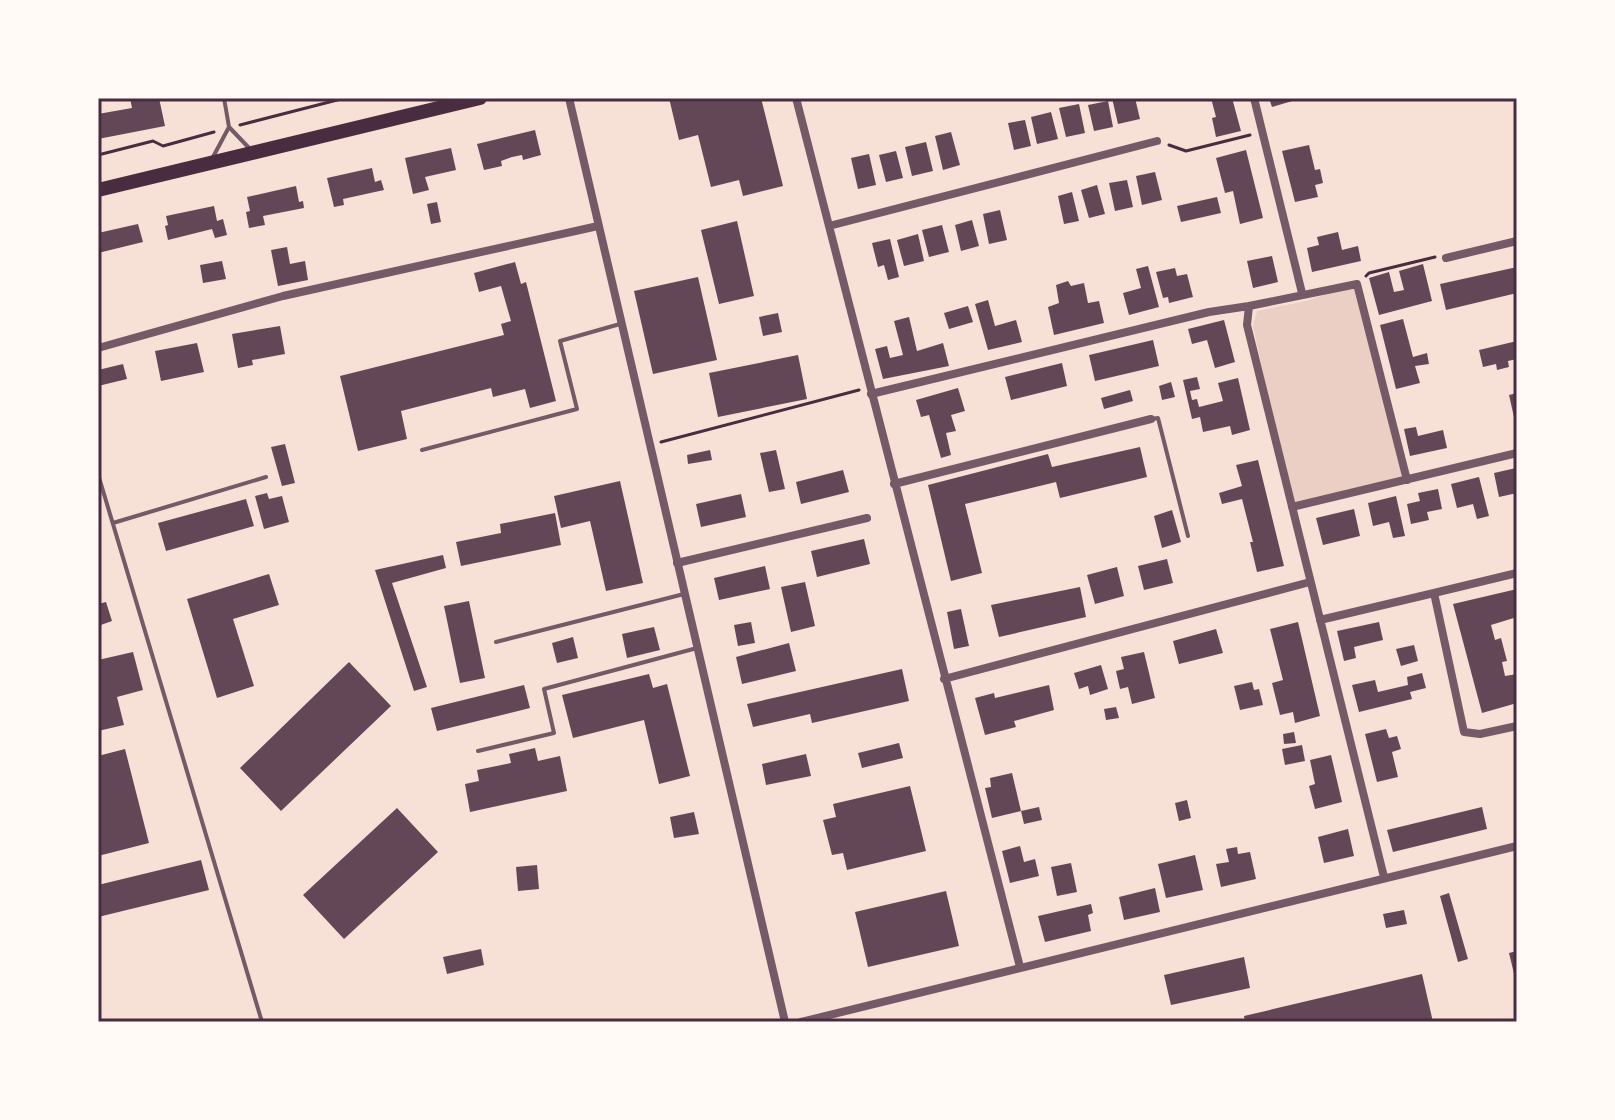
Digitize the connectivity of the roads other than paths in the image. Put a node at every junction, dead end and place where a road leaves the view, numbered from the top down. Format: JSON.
{"nodes":[{"id":1,"x":224,"y":98,"type":"edge"},
{"id":2,"x":480,"y":98,"type":"edge"},
{"id":3,"x":569,"y":98,"type":"edge"},
{"id":4,"x":796,"y":98,"type":"edge"},
{"id":5,"x":1254,"y":98,"type":"edge"},
{"id":6,"x":229,"y":127,"type":"junction"},
{"id":7,"x":1157,"y":141,"type":"road end"},
{"id":8,"x":254,"y":153,"type":"junction"},
{"id":9,"x":210,"y":163,"type":"junction"},
{"id":10,"x":98,"y":190,"type":"edge"},
{"id":11,"x":598,"y":226,"type":"junction"},
{"id":12,"x":829,"y":226,"type":"junction"},
{"id":13,"x":1517,"y":241,"type":"edge"},
{"id":14,"x":1446,"y":258,"type":"road end"},
{"id":15,"x":1302,"y":293,"type":"junction"},
{"id":16,"x":1249,"y":306,"type":"junction"},
{"id":17,"x":620,"y":324,"type":"junction"},
{"id":18,"x":98,"y":348,"type":"edge"},
{"id":19,"x":871,"y":391,"type":"junction"},
{"id":20,"x":1151,"y":419,"type":"joint"},
{"id":21,"x":422,"y":450,"type":"dead end"},
{"id":22,"x":1517,"y":453,"type":"edge"},
{"id":23,"x":98,"y":474,"type":"edge"},
{"id":24,"x":266,"y":477,"type":"dead end"},
{"id":25,"x":1407,"y":480,"type":"junction"},
{"id":26,"x":894,"y":484,"type":"junction"},
{"id":27,"x":1292,"y":507,"type":"junction"},
{"id":28,"x":867,"y":518,"type":"dead end"},
{"id":29,"x":113,"y":523,"type":"junction"},
{"id":30,"x":1188,"y":536,"type":"dead end"},
{"id":31,"x":677,"y":563,"type":"junction"},
{"id":32,"x":1517,"y":573,"type":"edge"},
{"id":33,"x":1310,"y":582,"type":"junction"},
{"id":34,"x":1434,"y":593,"type":"junction"},
{"id":35,"x":684,"y":594,"type":"junction"},
{"id":36,"x":1320,"y":620,"type":"junction"},
{"id":37,"x":496,"y":642,"type":"dead end"},
{"id":38,"x":697,"y":648,"type":"junction"},
{"id":39,"x":944,"y":679,"type":"junction"},
{"id":40,"x":1517,"y":726,"type":"edge"},
{"id":41,"x":478,"y":751,"type":"dead end"},
{"id":42,"x":1517,"y":846,"type":"edge"},
{"id":43,"x":1384,"y":877,"type":"junction"},
{"id":44,"x":1020,"y":967,"type":"junction"},
{"id":45,"x":262,"y":1022,"type":"edge"},
{"id":46,"x":785,"y":1022,"type":"edge"},
{"id":47,"x":801,"y":1022,"type":"edge"}],
"edges":[{"from":1,"to":6,"type":"lane"},
{"from":2,"to":8,"type":"main road"},
{"from":3,"to":11,"type":"street"},
{"from":4,"to":12,"type":"street"},
{"from":5,"to":15,"type":"street"},
{"from":6,"to":8,"type":"lane"},
{"from":6,"to":9,"type":"lane"},
{"from":7,"to":12,"type":"street"},
{"from":8,"to":9,"type":"main road"},
{"from":9,"to":10,"type":"main road"},
{"from":11,"to":17,"type":"street"},
{"from":11,"to":18,"type":"street"},
{"from":12,"to":19,"type":"street"},
{"from":13,"to":14,"type":"street"},
{"from":15,"to":16,"type":"street"},
{"from":15,"to":25,"type":"street"},
{"from":16,"to":19,"type":"street"},
{"from":16,"to":27,"type":"street"},
{"from":17,"to":21,"type":"lane"},
{"from":17,"to":31,"type":"street"},
{"from":19,"to":26,"type":"street"},
{"from":20,"to":26,"type":"street"},
{"from":20,"to":30,"type":"lane"},
{"from":22,"to":25,"type":"street"},
{"from":23,"to":29,"type":"lane"},
{"from":24,"to":29,"type":"lane"},
{"from":25,"to":27,"type":"street"},
{"from":26,"to":39,"type":"street"},
{"from":27,"to":33,"type":"street"},
{"from":28,"to":31,"type":"street"},
{"from":29,"to":45,"type":"lane"},
{"from":31,"to":35,"type":"street"},
{"from":32,"to":34,"type":"street"},
{"from":33,"to":36,"type":"street"},
{"from":33,"to":39,"type":"street"},
{"from":34,"to":36,"type":"street"},
{"from":34,"to":40,"type":"street"},
{"from":35,"to":37,"type":"lane"},
{"from":35,"to":38,"type":"street"},
{"from":36,"to":43,"type":"street"},
{"from":38,"to":41,"type":"lane"},
{"from":38,"to":46,"type":"street"},
{"from":39,"to":44,"type":"street"},
{"from":42,"to":43,"type":"street"},
{"from":43,"to":44,"type":"street"},
{"from":44,"to":47,"type":"street"}]}
